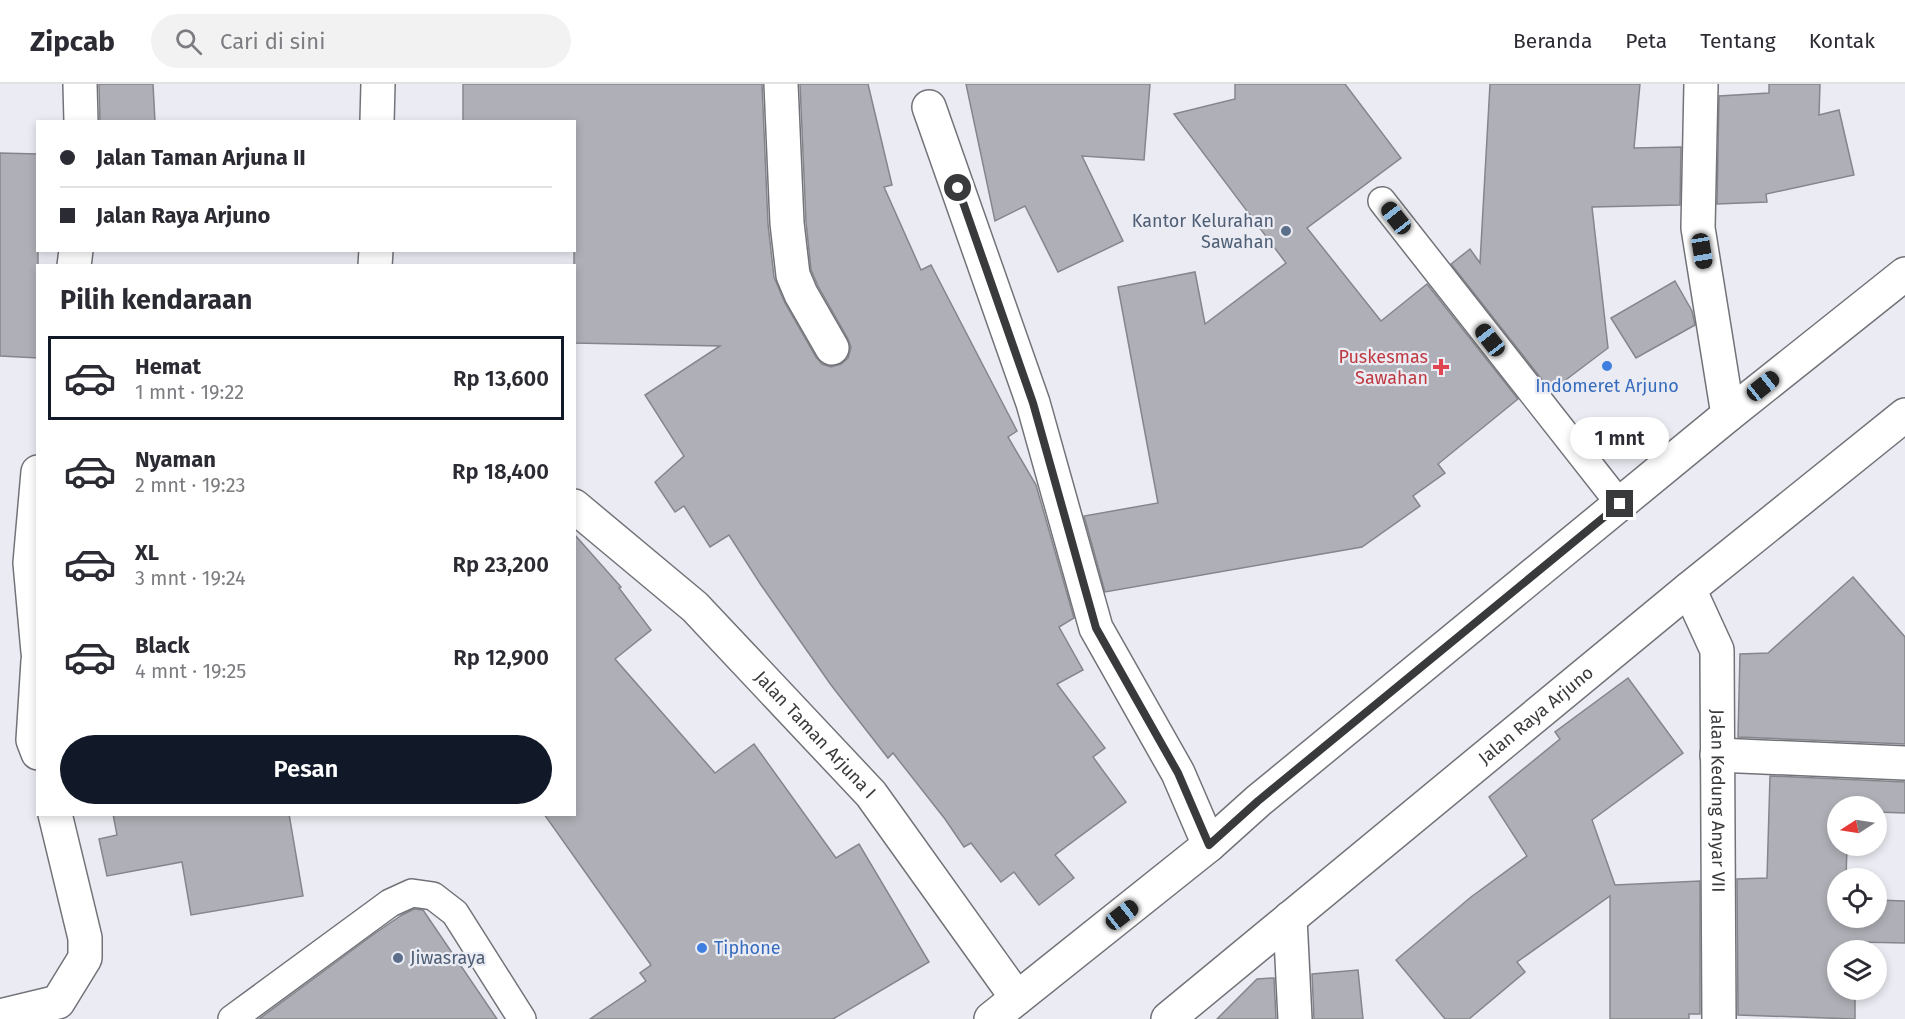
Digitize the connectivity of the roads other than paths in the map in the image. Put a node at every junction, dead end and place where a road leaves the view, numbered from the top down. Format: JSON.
{"nodes":[{"id":1,"x":80,"y":84,"type":"edge"},
{"id":2,"x":378,"y":84,"type":"edge"},
{"id":3,"x":781,"y":84,"type":"edge"},
{"id":4,"x":1701,"y":84,"type":"edge"},
{"id":5,"x":929,"y":107,"type":"dead end"},
{"id":6,"x":81,"y":120,"type":"edge"},
{"id":7,"x":377,"y":120,"type":"edge"},
{"id":8,"x":1382,"y":201,"type":"dead end"},
{"id":9,"x":1905,"y":274,"type":"edge"},
{"id":10,"x":832,"y":348,"type":"dead end"},
{"id":11,"x":1728,"y":414,"type":"junction"},
{"id":12,"x":1905,"y":415,"type":"edge"},
{"id":13,"x":36,"y":495,"type":"edge"},
{"id":14,"x":1620,"y":504,"type":"junction"},
{"id":15,"x":576,"y":508,"type":"edge"},
{"id":16,"x":1689,"y":588,"type":"junction"},
{"id":17,"x":36,"y":630,"type":"edge"},
{"id":18,"x":36,"y":680,"type":"edge"},
{"id":19,"x":36,"y":748,"type":"edge"},
{"id":20,"x":1717,"y":755,"type":"junction"},
{"id":21,"x":1905,"y":763,"type":"edge"},
{"id":22,"x":55,"y":816,"type":"edge"},
{"id":23,"x":1209,"y":845,"type":"junction"},
{"id":24,"x":1290,"y":918,"type":"junction"},
{"id":25,"x":1017,"y":998,"type":"junction"},
{"id":26,"x":0,"y":1016,"type":"edge"},
{"id":27,"x":232,"y":1019,"type":"edge"},
{"id":28,"x":522,"y":1019,"type":"edge"},
{"id":29,"x":991,"y":1019,"type":"edge"},
{"id":30,"x":1168,"y":1019,"type":"edge"},
{"id":31,"x":1295,"y":1019,"type":"edge"},
{"id":32,"x":1719,"y":1019,"type":"edge"}],
"edges":[{"from":1,"to":6,"type":"main road"},
{"from":2,"to":7,"type":"main road"},
{"from":3,"to":10,"type":"main road"},
{"from":4,"to":11,"type":"main road"},
{"from":5,"to":23,"type":"main road"},
{"from":8,"to":14,"type":"lane"},
{"from":9,"to":11,"type":"main road"},
{"from":11,"to":14,"type":"main road"},
{"from":12,"to":16,"type":"main road","name":"Jalan Raya Arjuno"},
{"from":13,"to":17,"type":"main road"},
{"from":14,"to":23,"type":"main road"},
{"from":15,"to":25,"type":"main road","name":"Jalan Taman Arjuna I"},
{"from":16,"to":20,"type":"main road","name":"Jalan Kedung Anyar VII"},
{"from":16,"to":24,"type":"main road","name":"Jalan Raya Arjuno"},
{"from":18,"to":19,"type":"main road"},
{"from":20,"to":21,"type":"main road"},
{"from":20,"to":32,"type":"main road","name":"Jalan Kedung Anyar VII"},
{"from":22,"to":26,"type":"main road"},
{"from":23,"to":25,"type":"main road"},
{"from":24,"to":30,"type":"main road","name":"Jalan Raya Arjuno"},
{"from":24,"to":31,"type":"main road"},
{"from":25,"to":29,"type":"main road"},
{"from":27,"to":28,"type":"lane"}]}
